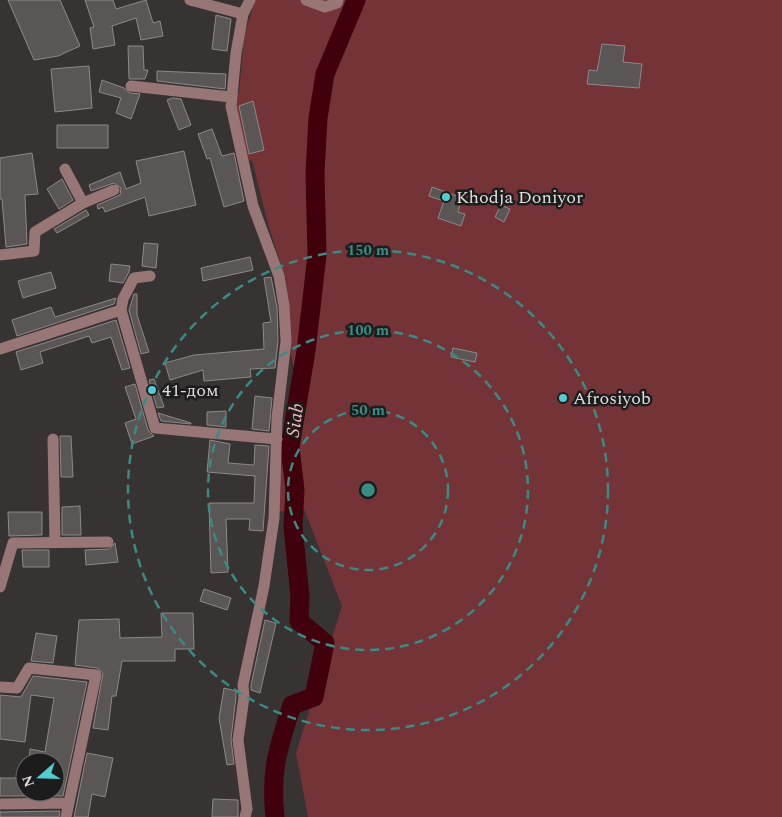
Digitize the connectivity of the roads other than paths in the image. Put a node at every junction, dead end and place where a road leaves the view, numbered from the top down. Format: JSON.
{"nodes":[{"id":1,"x":190,"y":0,"type":"edge"},
{"id":2,"x":250,"y":0,"type":"edge"},
{"id":3,"x":306,"y":0,"type":"edge"},
{"id":4,"x":338,"y":0,"type":"edge"},
{"id":5,"x":243,"y":14,"type":"junction"},
{"id":6,"x":131,"y":86,"type":"dead end"},
{"id":7,"x":231,"y":97,"type":"junction"},
{"id":8,"x":65,"y":169,"type":"dead end"},
{"id":9,"x":114,"y":190,"type":"dead end"},
{"id":10,"x":83,"y":202,"type":"junction"},
{"id":11,"x":0,"y":255,"type":"edge"},
{"id":12,"x":150,"y":276,"type":"dead end"},
{"id":13,"x":121,"y":310,"type":"junction"},
{"id":14,"x":0,"y":349,"type":"edge"},
{"id":15,"x":53,"y":438,"type":"dead end"},
{"id":16,"x":277,"y":440,"type":"junction"},
{"id":17,"x":55,"y":542,"type":"junction"},
{"id":18,"x":108,"y":542,"type":"dead end"},
{"id":19,"x":0,"y":587,"type":"edge"},
{"id":20,"x":0,"y":687,"type":"edge"},
{"id":21,"x":68,"y":803,"type":"junction"},
{"id":22,"x":0,"y":804,"type":"edge"},
{"id":23,"x":66,"y":817,"type":"edge"},
{"id":24,"x":245,"y":817,"type":"edge"}],
"edges":[{"from":1,"to":5,"type":"street"},
{"from":2,"to":5,"type":"street"},
{"from":3,"to":4,"type":"street"},
{"from":5,"to":7,"type":"street"},
{"from":6,"to":7,"type":"street"},
{"from":7,"to":16,"type":"street"},
{"from":8,"to":10,"type":"street"},
{"from":9,"to":10,"type":"street"},
{"from":10,"to":11,"type":"street"},
{"from":12,"to":13,"type":"street"},
{"from":13,"to":14,"type":"street"},
{"from":13,"to":16,"type":"street"},
{"from":15,"to":17,"type":"street"},
{"from":16,"to":24,"type":"street"},
{"from":17,"to":18,"type":"street"},
{"from":17,"to":19,"type":"street"},
{"from":20,"to":21,"type":"street"},
{"from":21,"to":22,"type":"street"},
{"from":21,"to":23,"type":"street"}]}
